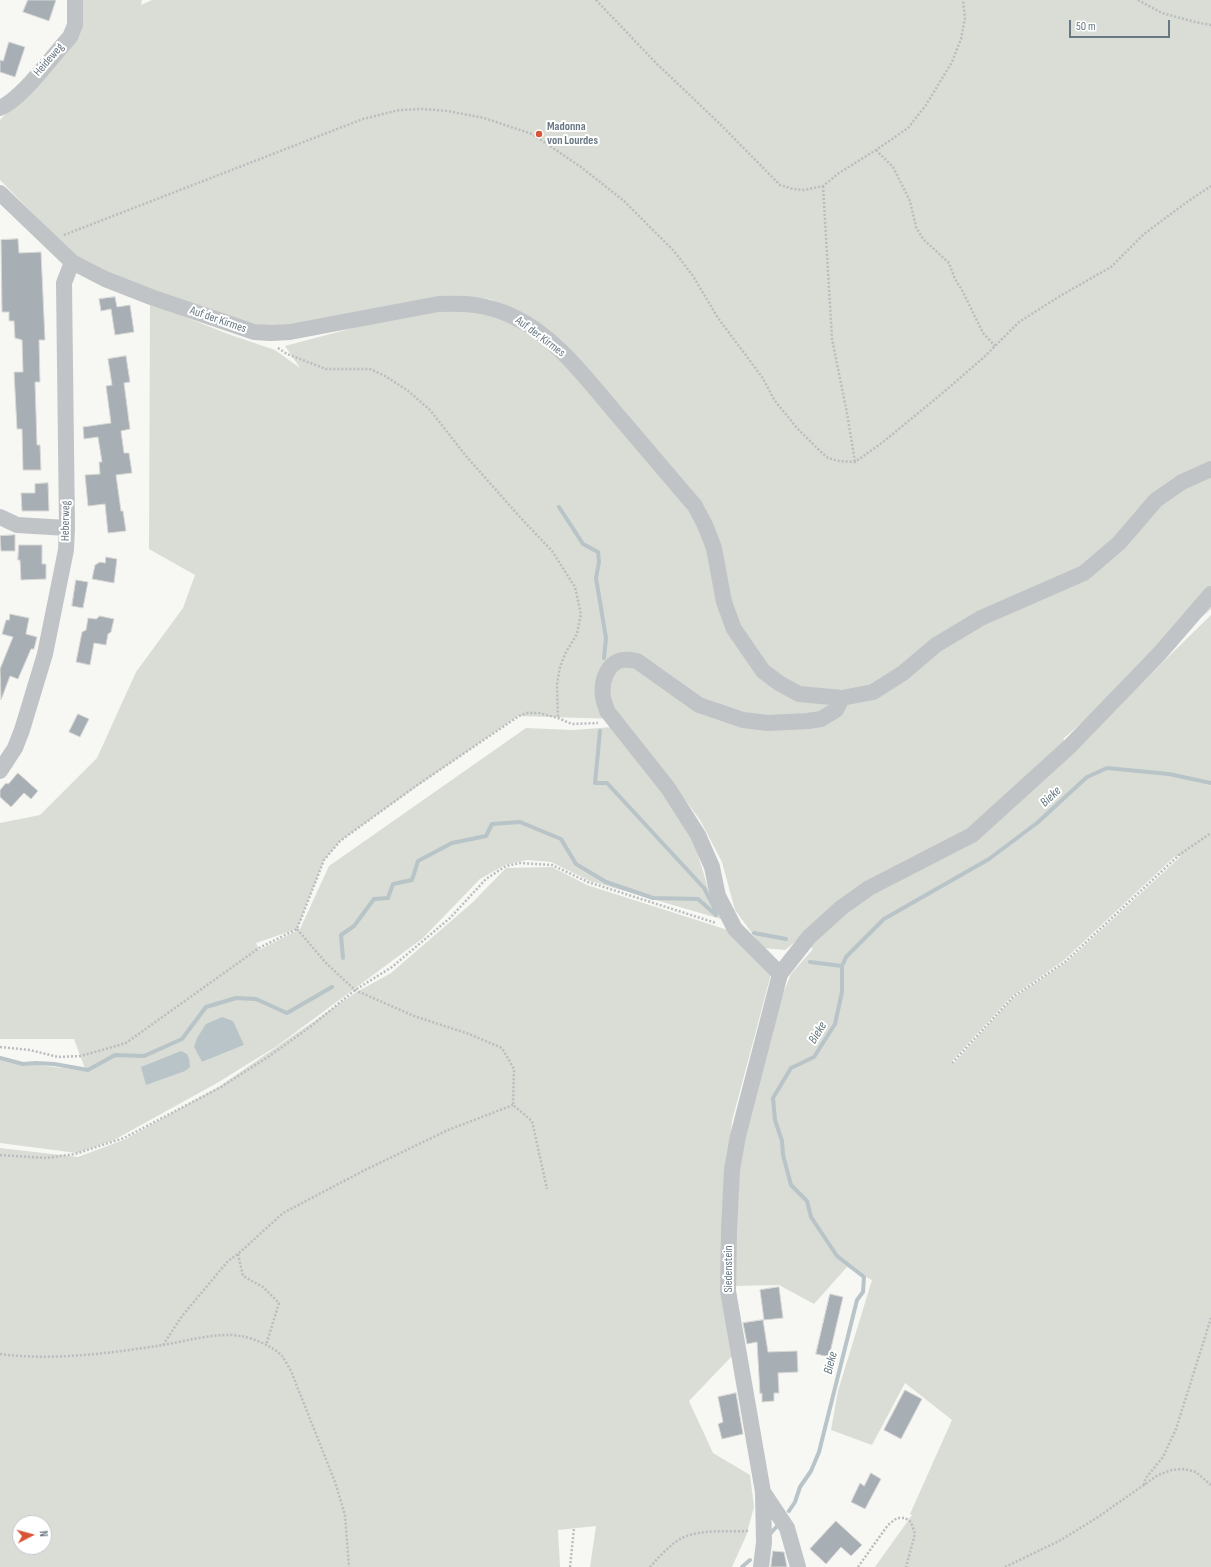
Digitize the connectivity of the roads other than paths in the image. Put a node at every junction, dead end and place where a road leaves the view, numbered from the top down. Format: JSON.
{"nodes":[{"id":1,"x":75,"y":0,"type":"edge"},
{"id":2,"x":0,"y":108,"type":"edge"},
{"id":3,"x":0,"y":193,"type":"edge"},
{"id":4,"x":72,"y":262,"type":"junction"},
{"id":5,"x":1211,"y":469,"type":"edge"},
{"id":6,"x":0,"y":517,"type":"edge"},
{"id":7,"x":67,"y":528,"type":"junction"},
{"id":8,"x":1211,"y":594,"type":"edge"},
{"id":9,"x":842,"y":698,"type":"junction"},
{"id":10,"x":0,"y":771,"type":"edge"},
{"id":11,"x":780,"y":974,"type":"junction"},
{"id":12,"x":763,"y":1492,"type":"junction"},
{"id":13,"x":761,"y":1567,"type":"edge"},
{"id":14,"x":798,"y":1567,"type":"edge"}],
"edges":[{"from":1,"to":2,"type":"street","name":"Heideweg"},
{"from":3,"to":4,"type":"street","name":"Auf der Kirmes"},
{"from":4,"to":7,"type":"street","name":"Heberweg"},
{"from":4,"to":9,"type":"street","name":"Auf der Kirmes"},
{"from":5,"to":9,"type":"street","name":"Auf der Kirmes"},
{"from":6,"to":7,"type":"street"},
{"from":7,"to":10,"type":"street","name":"Heberweg"},
{"from":8,"to":11,"type":"street"},
{"from":9,"to":11,"type":"street"},
{"from":11,"to":12,"type":"street","name":"Siedenstein"},
{"from":12,"to":13,"type":"street","name":"Siedenstein"},
{"from":12,"to":14,"type":"street"}]}
